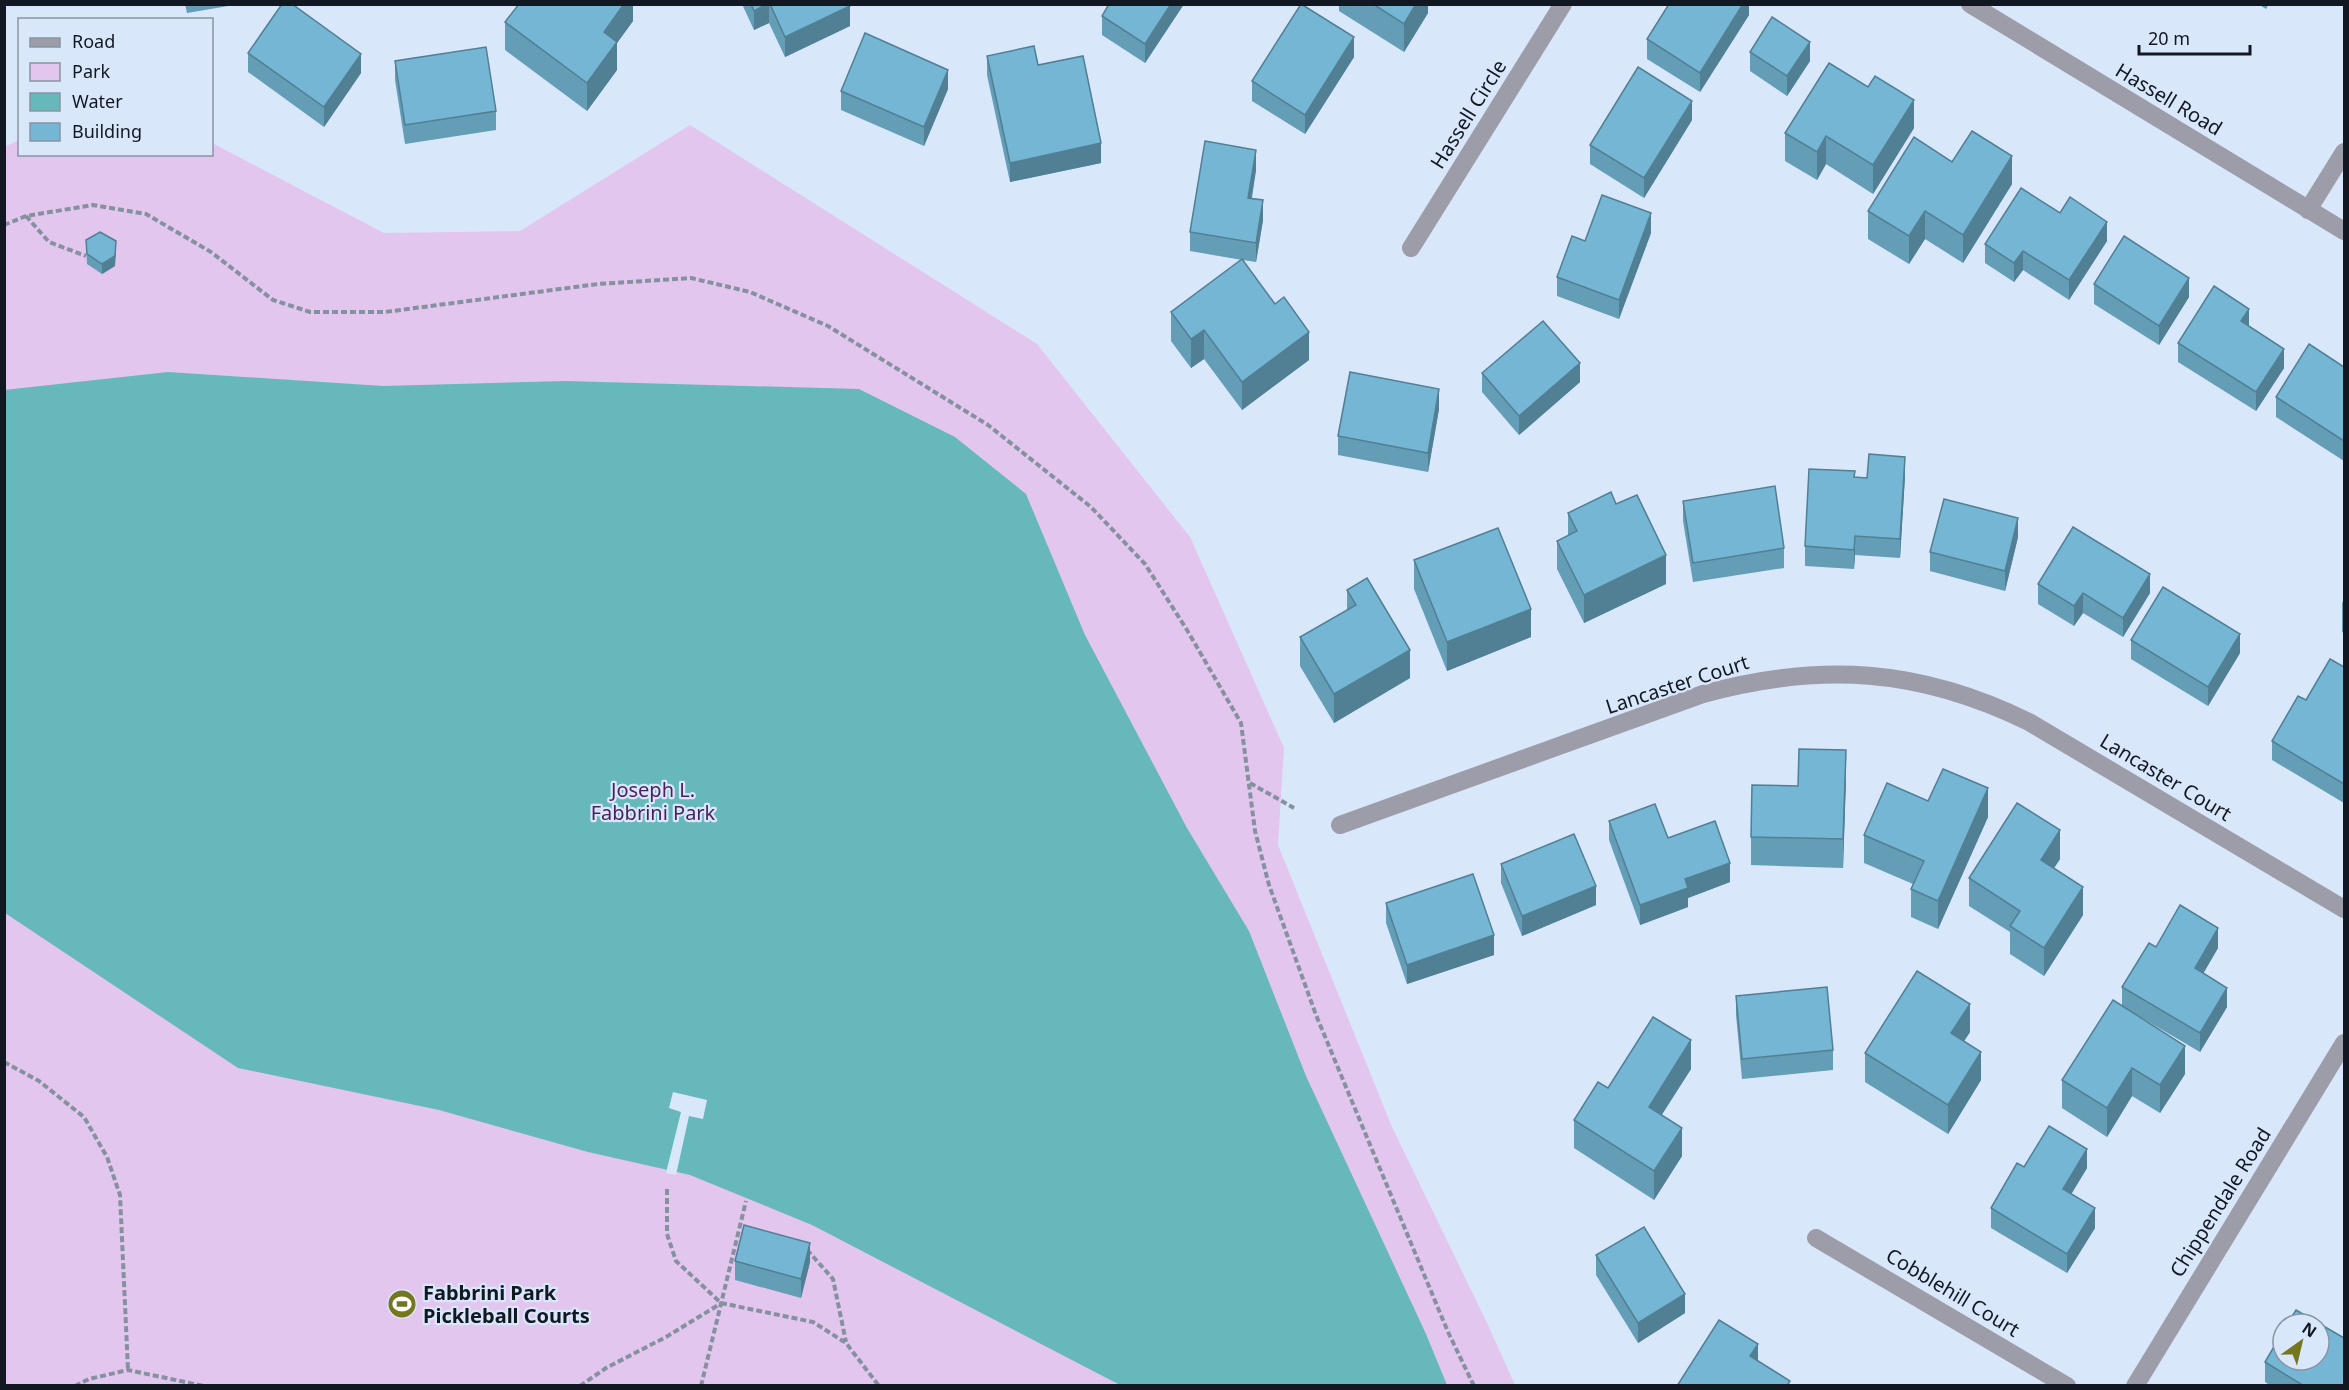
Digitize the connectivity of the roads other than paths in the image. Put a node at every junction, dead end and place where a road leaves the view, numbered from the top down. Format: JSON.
{"nodes":[{"id":1,"x":1563,"y":4,"type":"edge"},
{"id":2,"x":1970,"y":4,"type":"edge"},
{"id":3,"x":2344,"y":152,"type":"edge"},
{"id":4,"x":2308,"y":210,"type":"junction"},
{"id":5,"x":2344,"y":231,"type":"edge"},
{"id":6,"x":1411,"y":248,"type":"dead end"},
{"id":7,"x":1340,"y":825,"type":"dead end"},
{"id":8,"x":2344,"y":909,"type":"edge"},
{"id":9,"x":2344,"y":1043,"type":"edge"},
{"id":10,"x":1816,"y":1238,"type":"dead end"},
{"id":11,"x":2067,"y":1386,"type":"edge"},
{"id":12,"x":2135,"y":1386,"type":"edge"}],
"edges":[{"from":1,"to":6,"type":"street","name":"Hassell Circle"},
{"from":2,"to":4,"type":"street","name":"Hassell Road"},
{"from":3,"to":4,"type":"street"},
{"from":4,"to":5,"type":"street","name":"Hassell Road"},
{"from":7,"to":8,"type":"street","name":"Lancaster Court"},
{"from":9,"to":12,"type":"street","name":"Chippendale Road"},
{"from":10,"to":11,"type":"street","name":"Cobblehill Court"}]}
